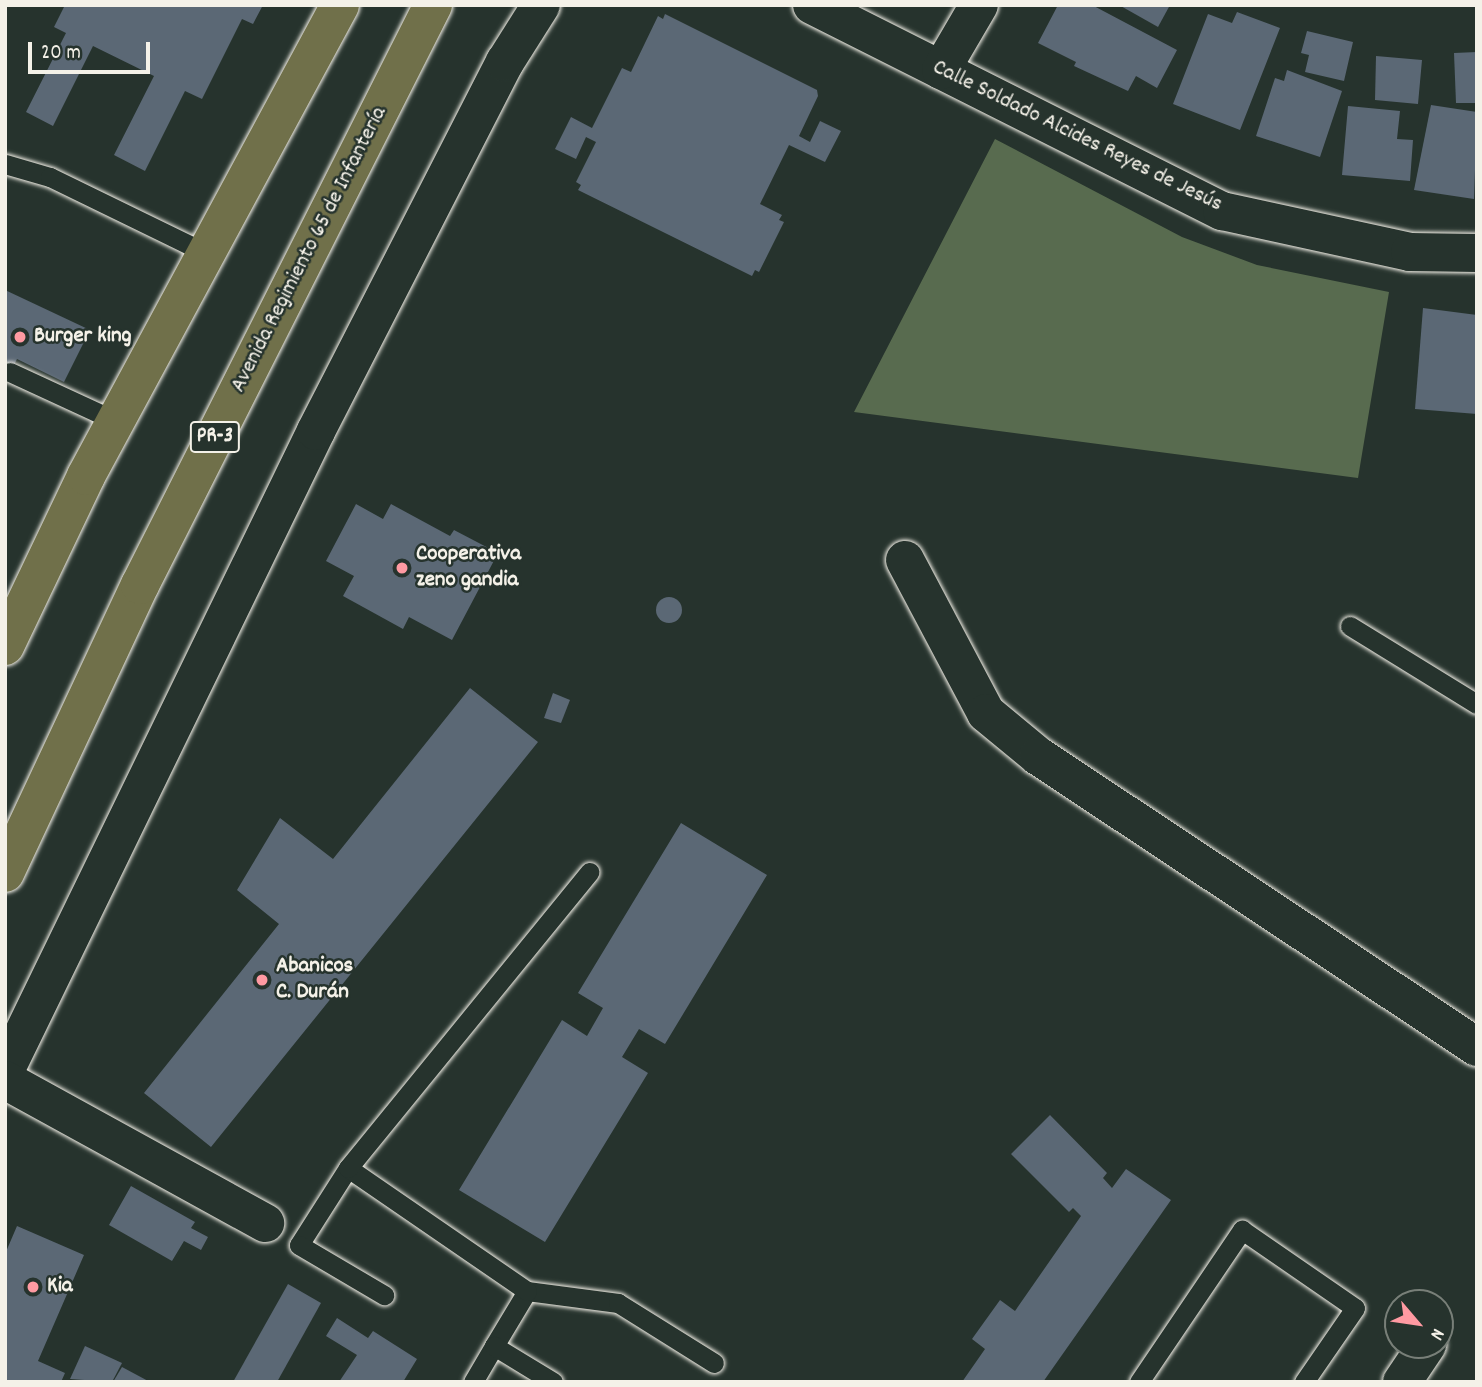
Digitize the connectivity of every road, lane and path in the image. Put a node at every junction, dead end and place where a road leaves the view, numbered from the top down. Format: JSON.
{"nodes":[{"id":1,"x":340,"y":5,"type":"edge"},
{"id":2,"x":433,"y":5,"type":"edge"},
{"id":3,"x":541,"y":5,"type":"edge"},
{"id":4,"x":812,"y":5,"type":"edge"},
{"id":5,"x":979,"y":5,"type":"edge"},
{"id":6,"x":941,"y":70,"type":"junction"},
{"id":7,"x":5,"y":164,"type":"edge"},
{"id":8,"x":206,"y":253,"type":"junction"},
{"id":9,"x":1477,"y":253,"type":"edge"},
{"id":10,"x":10,"y":372,"type":"dead end"},
{"id":11,"x":116,"y":421,"type":"junction"},
{"id":12,"x":905,"y":560,"type":"dead end"},
{"id":13,"x":1350,"y":626,"type":"dead end"},
{"id":14,"x":5,"y":646,"type":"edge"},
{"id":15,"x":1477,"y":704,"type":"edge"},
{"id":16,"x":589,"y":872,"type":"dead end"},
{"id":17,"x":5,"y":873,"type":"edge"},
{"id":18,"x":1477,"y":1047,"type":"edge"},
{"id":19,"x":5,"y":1071,"type":"edge"},
{"id":20,"x":5,"y":1080,"type":"edge"},
{"id":21,"x":348,"y":1168,"type":"junction"},
{"id":22,"x":265,"y":1223,"type":"dead end"},
{"id":23,"x":527,"y":1291,"type":"junction"},
{"id":24,"x":384,"y":1295,"type":"dead end"},
{"id":25,"x":494,"y":1346,"type":"junction"},
{"id":26,"x":1418,"y":1359,"type":"edge"},
{"id":27,"x":714,"y":1363,"type":"dead end"},
{"id":28,"x":473,"y":1382,"type":"edge"},
{"id":29,"x":553,"y":1382,"type":"edge"},
{"id":30,"x":1139,"y":1382,"type":"edge"},
{"id":31,"x":1304,"y":1382,"type":"edge"},
{"id":32,"x":1402,"y":1382,"type":"edge"}],
"edges":[{"from":1,"to":8,"type":"highway"},
{"from":2,"to":17,"type":"highway","name":"Avenida Regimiento 65 de Infantería","number":"PR-3"},
{"from":3,"to":19,"type":"street"},
{"from":4,"to":6,"type":"street","name":"Calle Soldado Alcides Reyes de Jesús"},
{"from":5,"to":6,"type":"street"},
{"from":6,"to":9,"type":"street","name":"Calle Soldado Alcides Reyes de Jesús"},
{"from":7,"to":8,"type":"lane"},
{"from":8,"to":11,"type":"highway"},
{"from":10,"to":11,"type":"lane"},
{"from":11,"to":14,"type":"highway"},
{"from":12,"to":18,"type":"street"},
{"from":13,"to":15,"type":"lane"},
{"from":16,"to":21,"type":"lane"},
{"from":20,"to":22,"type":"street"},
{"from":21,"to":23,"type":"lane"},
{"from":21,"to":24,"type":"lane"},
{"from":23,"to":25,"type":"lane"},
{"from":23,"to":27,"type":"lane"},
{"from":25,"to":28,"type":"lane"},
{"from":25,"to":29,"type":"lane"},
{"from":26,"to":32,"type":"street"},
{"from":30,"to":31,"type":"lane"}]}
